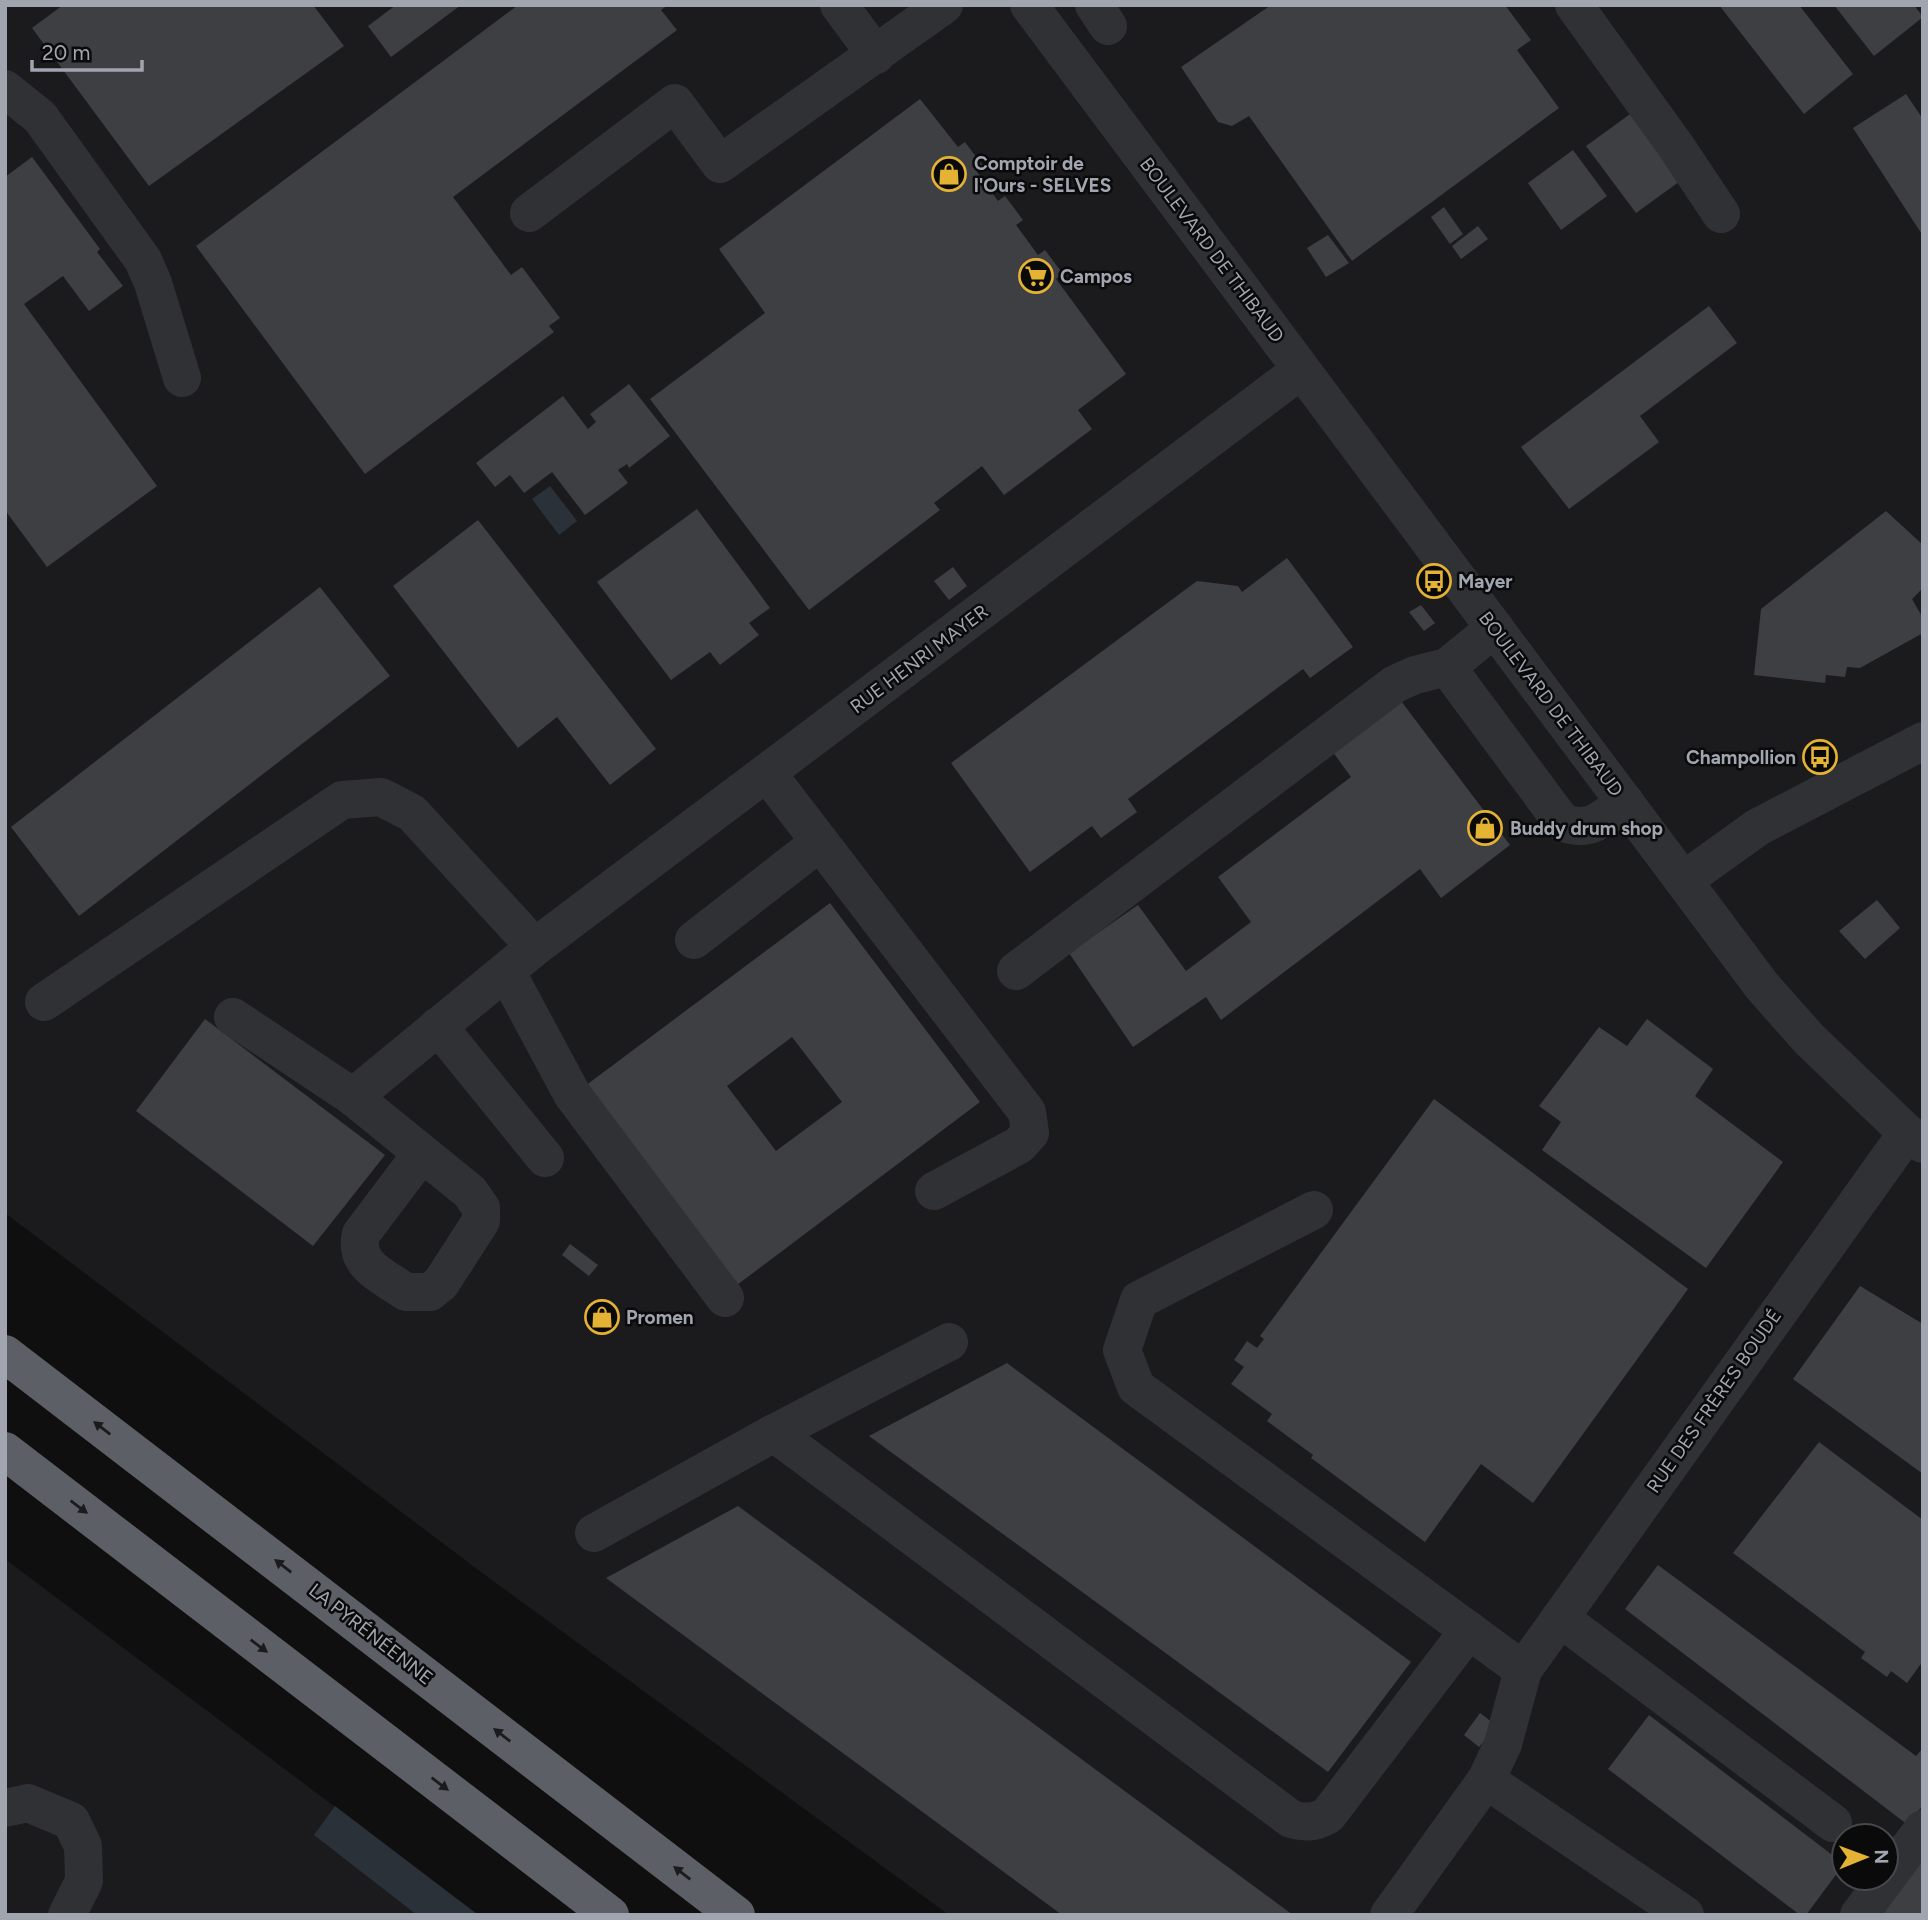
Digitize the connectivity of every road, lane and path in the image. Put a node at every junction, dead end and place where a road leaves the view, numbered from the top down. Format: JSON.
{"nodes":[{"id":1,"x":839,"y":5,"type":"edge"},
{"id":2,"x":944,"y":5,"type":"edge"},
{"id":3,"x":1029,"y":5,"type":"edge"},
{"id":4,"x":1574,"y":5,"type":"edge"},
{"id":5,"x":876,"y":55,"type":"junction"},
{"id":6,"x":5,"y":89,"type":"edge"},
{"id":7,"x":529,"y":214,"type":"dead end"},
{"id":8,"x":1721,"y":214,"type":"dead end"},
{"id":9,"x":1301,"y":370,"type":"junction"},
{"id":10,"x":182,"y":378,"type":"dead end"},
{"id":11,"x":1495,"y":628,"type":"junction"},
{"id":12,"x":1447,"y":667,"type":"junction"},
{"id":13,"x":1923,"y":740,"type":"edge"},
{"id":14,"x":767,"y":773,"type":"junction"},
{"id":15,"x":1625,"y":802,"type":"junction"},
{"id":16,"x":820,"y":842,"type":"junction"},
{"id":17,"x":1684,"y":880,"type":"junction"},
{"id":18,"x":694,"y":940,"type":"dead end"},
{"id":19,"x":535,"y":947,"type":"junction"},
{"id":20,"x":506,"y":971,"type":"junction"},
{"id":21,"x":1016,"y":971,"type":"dead end"},
{"id":22,"x":44,"y":1002,"type":"dead end"},
{"id":23,"x":233,"y":1017,"type":"dead end"},
{"id":24,"x":438,"y":1026,"type":"junction"},
{"id":25,"x":353,"y":1097,"type":"junction"},
{"id":26,"x":1915,"y":1139,"type":"edge"},
{"id":27,"x":422,"y":1153,"type":"dead end"},
{"id":28,"x":545,"y":1158,"type":"dead end"},
{"id":29,"x":934,"y":1191,"type":"dead end"},
{"id":30,"x":1314,"y":1210,"type":"dead end"},
{"id":31,"x":725,"y":1298,"type":"dead end"},
{"id":32,"x":949,"y":1342,"type":"dead end"},
{"id":33,"x":5,"y":1354,"type":"edge"},
{"id":34,"x":774,"y":1433,"type":"junction"},
{"id":35,"x":5,"y":1451,"type":"edge"},
{"id":36,"x":594,"y":1533,"type":"dead end"},
{"id":37,"x":1560,"y":1618,"type":"junction"},
{"id":38,"x":1469,"y":1630,"type":"junction"},
{"id":39,"x":1523,"y":1670,"type":"junction"},
{"id":40,"x":1486,"y":1780,"type":"junction"},
{"id":41,"x":5,"y":1808,"type":"edge"},
{"id":42,"x":1832,"y":1822,"type":"edge"},
{"id":43,"x":1923,"y":1829,"type":"edge"},
{"id":44,"x":67,"y":1915,"type":"edge"},
{"id":45,"x":610,"y":1915,"type":"edge"},
{"id":46,"x":737,"y":1915,"type":"edge"},
{"id":47,"x":1389,"y":1915,"type":"edge"},
{"id":48,"x":1685,"y":1915,"type":"edge"},
{"id":49,"x":1859,"y":1915,"type":"edge"}],
"edges":[{"from":1,"to":5,"type":"street"},
{"from":2,"to":5,"type":"street"},
{"from":3,"to":9,"type":"street","name":"BOULEVARD DE THIBAUD"},
{"from":4,"to":8,"type":"street"},
{"from":5,"to":7,"type":"street"},
{"from":6,"to":10,"type":"street"},
{"from":9,"to":11,"type":"street","name":"BOULEVARD DE THIBAUD"},
{"from":9,"to":14,"type":"street","name":"RUE HENRI MAYER"},
{"from":11,"to":12,"type":"street"},
{"from":11,"to":15,"type":"street","name":"BOULEVARD DE THIBAUD"},
{"from":12,"to":15,"type":"street"},
{"from":12,"to":21,"type":"street"},
{"from":13,"to":17,"type":"street"},
{"from":14,"to":16,"type":"street"},
{"from":14,"to":19,"type":"street","name":"RUE HENRI MAYER"},
{"from":15,"to":17,"type":"street","name":"BOULEVARD DE THIBAUD"},
{"from":16,"to":18,"type":"street"},
{"from":16,"to":29,"type":"street"},
{"from":17,"to":26,"type":"street","name":"BOULEVARD DE THIBAUD"},
{"from":19,"to":20,"type":"street","name":"RUE HENRI MAYER"},
{"from":19,"to":22,"type":"street"},
{"from":20,"to":24,"type":"street","name":"RUE HENRI MAYER"},
{"from":20,"to":31,"type":"street"},
{"from":23,"to":25,"type":"street"},
{"from":24,"to":25,"type":"street","name":"RUE HENRI MAYER"},
{"from":24,"to":28,"type":"street"},
{"from":25,"to":27,"type":"street"},
{"from":26,"to":37,"type":"street","name":"RUE DES FRÈRES BOUDÉ"},
{"from":30,"to":38,"type":"street"},
{"from":32,"to":34,"type":"street"},
{"from":46,"to":33,"type":"highway","name":"LA PYRÉNÉENNE","one_way":true},
{"from":34,"to":36,"type":"street"},
{"from":34,"to":38,"type":"street"},
{"from":35,"to":45,"type":"highway","one_way":true},
{"from":37,"to":39,"type":"street","name":"RUE DES FRÈRES BOUDÉ"},
{"from":37,"to":42,"type":"street"},
{"from":38,"to":39,"type":"street"},
{"from":39,"to":40,"type":"street"},
{"from":40,"to":47,"type":"street"},
{"from":40,"to":48,"type":"street"},
{"from":41,"to":44,"type":"street"},
{"from":43,"to":49,"type":"street"}]}
